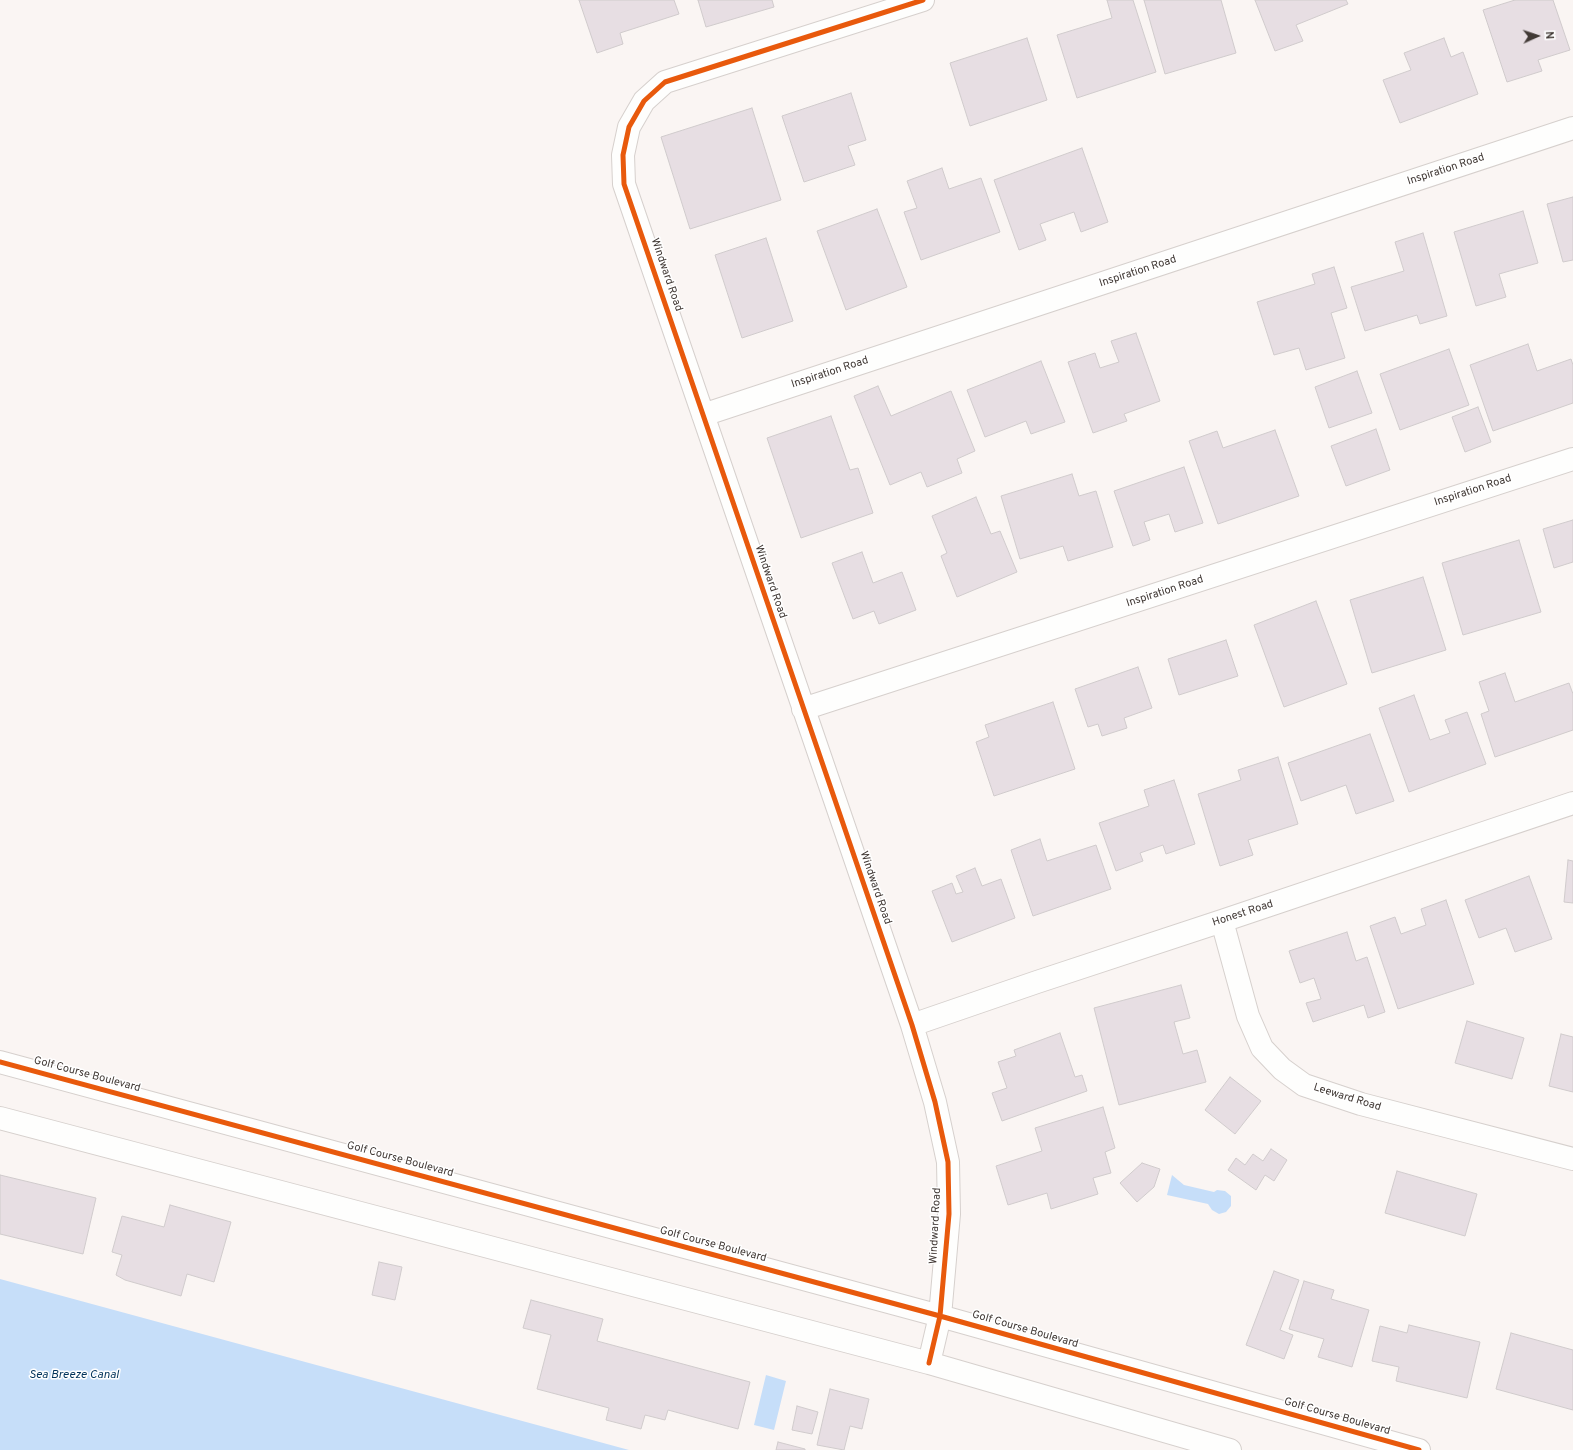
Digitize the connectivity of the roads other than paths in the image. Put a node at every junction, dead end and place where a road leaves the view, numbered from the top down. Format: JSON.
{"nodes":[{"id":1,"x":922,"y":0,"type":"edge"},
{"id":2,"x":1573,"y":128,"type":"edge"},
{"id":3,"x":703,"y":415,"type":"junction"},
{"id":4,"x":1573,"y":459,"type":"edge"},
{"id":5,"x":803,"y":709,"type":"junction"},
{"id":6,"x":1573,"y":803,"type":"edge"},
{"id":7,"x":1222,"y":921,"type":"junction"},
{"id":8,"x":912,"y":1025,"type":"junction"},
{"id":9,"x":0,"y":1062,"type":"edge"},
{"id":10,"x":0,"y":1118,"type":"edge"},
{"id":11,"x":1573,"y":1159,"type":"edge"},
{"id":12,"x":940,"y":1316,"type":"junction"},
{"id":13,"x":929,"y":1363,"type":"junction"},
{"id":14,"x":1230,"y":1450,"type":"edge"},
{"id":15,"x":1419,"y":1450,"type":"edge"}],
"edges":[{"from":1,"to":3,"type":"street","name":"Windward Road"},
{"from":2,"to":3,"type":"street","name":"Inspiration Road"},
{"from":3,"to":5,"type":"street","name":"Windward Road"},
{"from":4,"to":5,"type":"street","name":"Inspiration Road"},
{"from":5,"to":8,"type":"street","name":"Windward Road"},
{"from":6,"to":7,"type":"street","name":"Honest Road"},
{"from":7,"to":8,"type":"street","name":"Honest Road"},
{"from":7,"to":11,"type":"street","name":"Leeward Road"},
{"from":8,"to":12,"type":"street","name":"Windward Road"},
{"from":9,"to":12,"type":"street","name":"Golf Course Boulevard"},
{"from":10,"to":13,"type":"street"},
{"from":12,"to":13,"type":"street","name":"Windward Road"},
{"from":12,"to":15,"type":"street","name":"Golf Course Boulevard"},
{"from":13,"to":14,"type":"street"}]}
